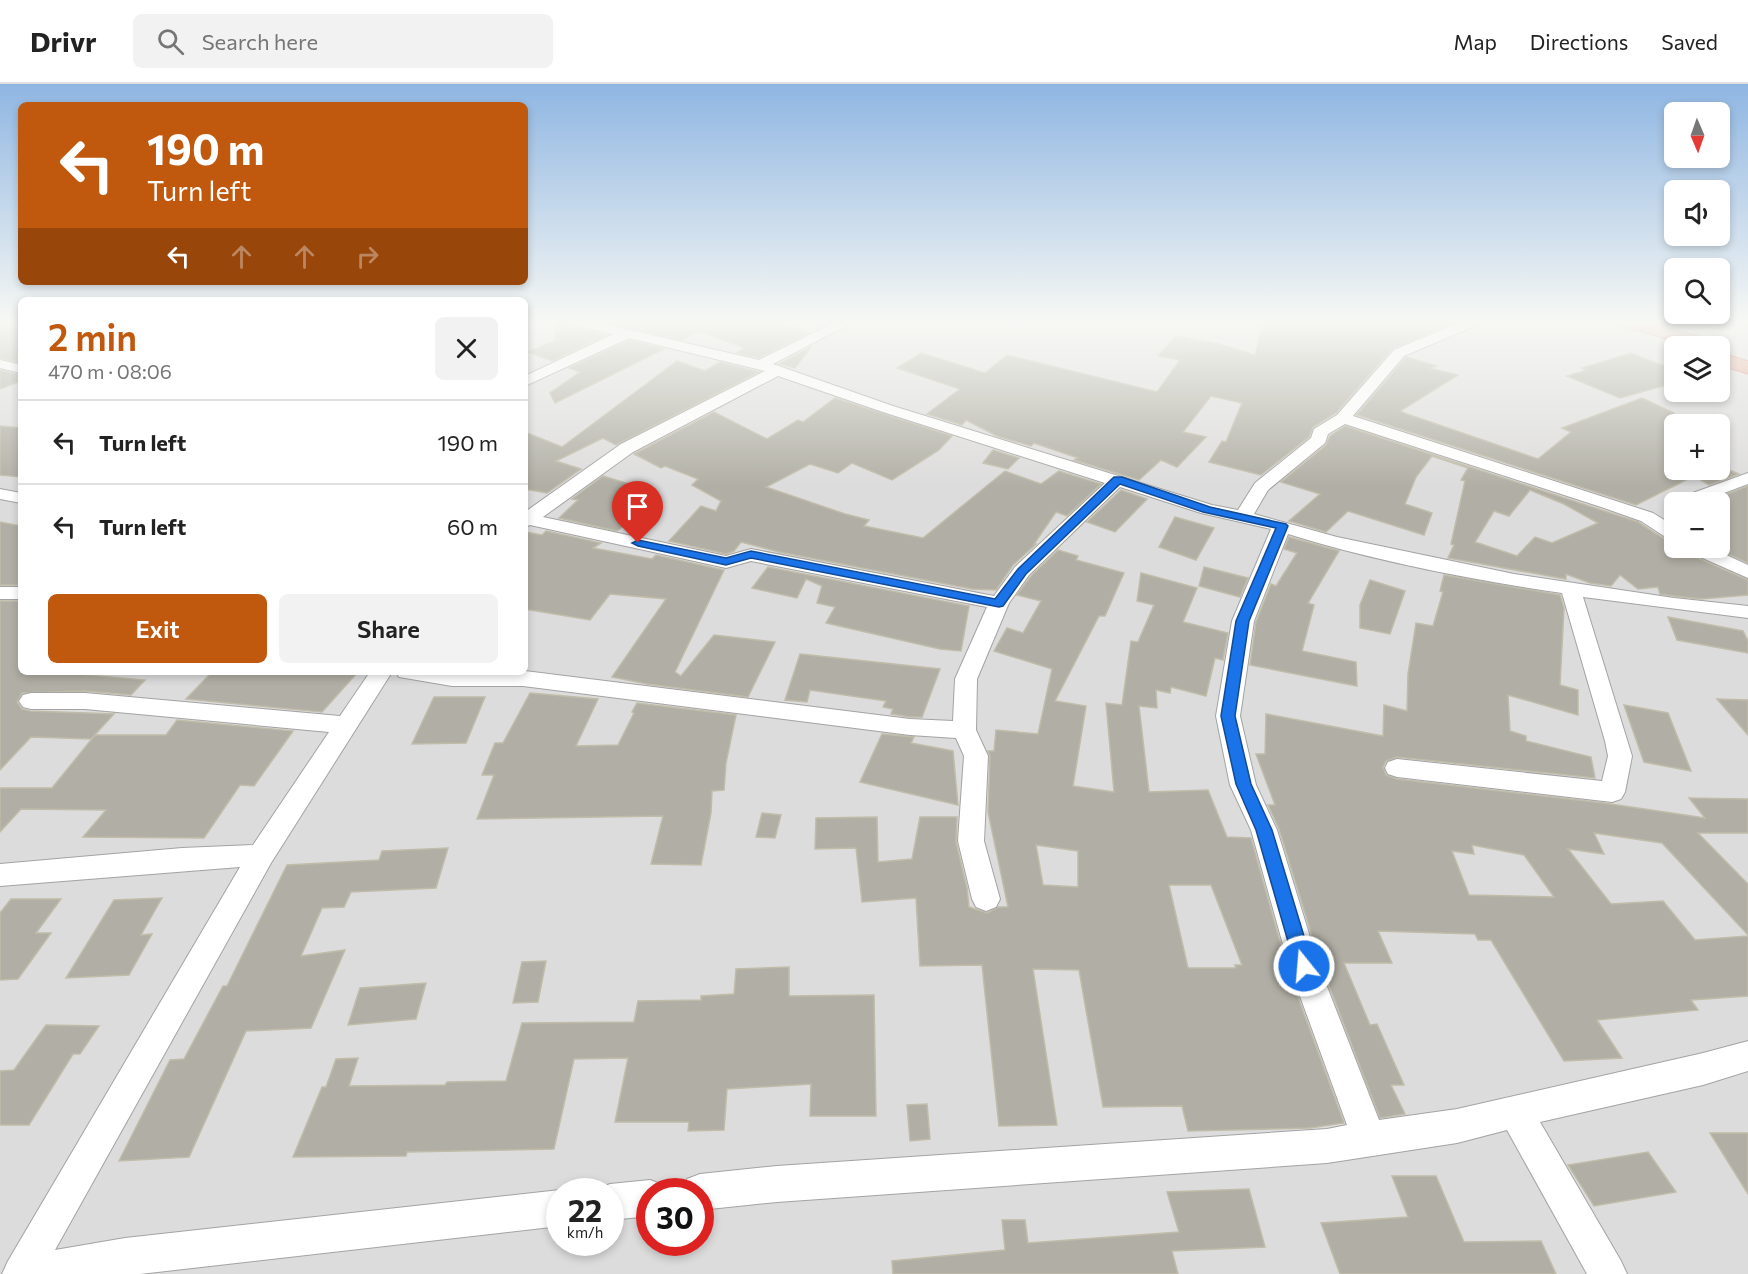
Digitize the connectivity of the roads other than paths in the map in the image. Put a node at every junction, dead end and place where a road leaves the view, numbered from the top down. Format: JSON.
{"nodes":[{"id":1,"x":755,"y":377,"type":"edge"},
{"id":2,"x":795,"y":377,"type":"edge"},
{"id":3,"x":1379,"y":377,"type":"edge"},
{"id":4,"x":1343,"y":418,"type":"junction"},
{"id":5,"x":1748,"y":478,"type":"edge"},
{"id":6,"x":1118,"y":480,"type":"junction"},
{"id":7,"x":1711,"y":492,"type":"edge"},
{"id":8,"x":1664,"y":511,"type":"edge"},
{"id":9,"x":1243,"y":517,"type":"junction"},
{"id":10,"x":1647,"y":517,"type":"junction"},
{"id":11,"x":528,"y":519,"type":"edge"},
{"id":12,"x":528,"y":520,"type":"edge"},
{"id":13,"x":1282,"y":526,"type":"junction"},
{"id":14,"x":1664,"y":528,"type":"edge"},
{"id":15,"x":1717,"y":558,"type":"edge"},
{"id":16,"x":1748,"y":573,"type":"edge"},
{"id":17,"x":1571,"y":589,"type":"junction"},
{"id":18,"x":0,"y":593,"type":"edge"},
{"id":19,"x":18,"y":593,"type":"edge"},
{"id":20,"x":999,"y":603,"type":"junction"},
{"id":21,"x":1748,"y":612,"type":"edge"},
{"id":22,"x":379,"y":675,"type":"edge"},
{"id":23,"x":434,"y":675,"type":"edge"},
{"id":24,"x":31,"y":701,"type":"dead end"},
{"id":25,"x":346,"y":725,"type":"junction"},
{"id":26,"x":964,"y":730,"type":"junction"},
{"id":27,"x":1397,"y":768,"type":"dead end"},
{"id":28,"x":261,"y":855,"type":"junction"},
{"id":29,"x":0,"y":875,"type":"edge"},
{"id":30,"x":986,"y":899,"type":"dead end"},
{"id":31,"x":1748,"y":1056,"type":"edge"},
{"id":32,"x":1515,"y":1111,"type":"junction"},
{"id":33,"x":1369,"y":1138,"type":"junction"},
{"id":34,"x":714,"y":1191,"type":"edge"},
{"id":35,"x":546,"y":1210,"type":"edge"},
{"id":36,"x":23,"y":1274,"type":"edge"},
{"id":37,"x":1608,"y":1274,"type":"edge"}],
"edges":[{"from":1,"to":11,"type":"street"},
{"from":2,"to":6,"type":"street"},
{"from":3,"to":4,"type":"street"},
{"from":4,"to":9,"type":"street"},
{"from":4,"to":10,"type":"street"},
{"from":5,"to":7,"type":"street"},
{"from":6,"to":9,"type":"street"},
{"from":6,"to":20,"type":"street"},
{"from":8,"to":10,"type":"street"},
{"from":9,"to":13,"type":"street"},
{"from":10,"to":14,"type":"street"},
{"from":12,"to":20,"type":"street"},
{"from":13,"to":17,"type":"street"},
{"from":13,"to":33,"type":"street"},
{"from":15,"to":16,"type":"street"},
{"from":17,"to":21,"type":"street"},
{"from":17,"to":27,"type":"street"},
{"from":18,"to":19,"type":"street"},
{"from":20,"to":26,"type":"street"},
{"from":22,"to":25,"type":"street"},
{"from":23,"to":26,"type":"street"},
{"from":24,"to":25,"type":"street"},
{"from":25,"to":28,"type":"street"},
{"from":26,"to":30,"type":"street"},
{"from":28,"to":29,"type":"street"},
{"from":28,"to":36,"type":"street"},
{"from":31,"to":32,"type":"street"},
{"from":32,"to":33,"type":"street"},
{"from":32,"to":37,"type":"street"},
{"from":33,"to":34,"type":"street"},
{"from":35,"to":36,"type":"street"}]}
